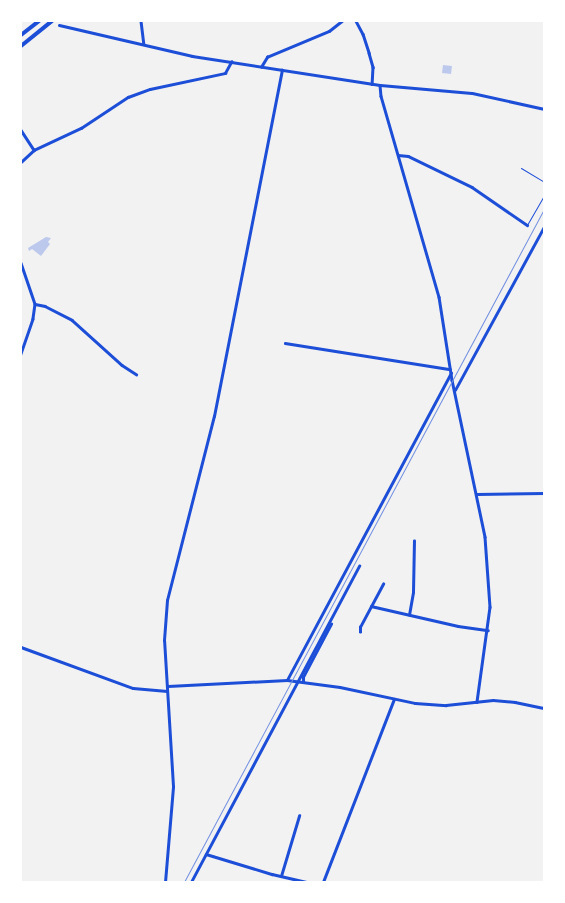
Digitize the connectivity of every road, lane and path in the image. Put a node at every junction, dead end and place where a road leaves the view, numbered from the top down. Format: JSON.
{"nodes":[{"id":1,"x":38,"y":21,"type":"edge"},
{"id":2,"x":52,"y":21,"type":"edge"},
{"id":3,"x":141,"y":21,"type":"edge"},
{"id":4,"x":342,"y":21,"type":"edge"},
{"id":5,"x":356,"y":21,"type":"edge"},
{"id":6,"x":59,"y":24,"type":"dead end"},
{"id":7,"x":21,"y":35,"type":"edge"},
{"id":8,"x":21,"y":46,"type":"edge"},
{"id":9,"x":145,"y":46,"type":"junction"},
{"id":10,"x":231,"y":62,"type":"junction"},
{"id":11,"x":261,"y":66,"type":"junction"},
{"id":12,"x":282,"y":70,"type":"junction"},
{"id":13,"x":372,"y":84,"type":"junction"},
{"id":14,"x":380,"y":85,"type":"junction"},
{"id":15,"x":544,"y":109,"type":"edge"},
{"id":16,"x":21,"y":130,"type":"edge"},
{"id":17,"x":34,"y":150,"type":"junction"},
{"id":18,"x":398,"y":155,"type":"junction"},
{"id":19,"x":21,"y":162,"type":"edge"},
{"id":20,"x":521,"y":168,"type":"dead end"},
{"id":21,"x":544,"y":182,"type":"edge"},
{"id":22,"x":544,"y":195,"type":"edge"},
{"id":23,"x":527,"y":225,"type":"joint"},
{"id":24,"x":544,"y":227,"type":"edge"},
{"id":25,"x":540,"y":233,"type":"junction"},
{"id":26,"x":544,"y":235,"type":"edge"},
{"id":27,"x":21,"y":263,"type":"edge"},
{"id":28,"x":35,"y":304,"type":"junction"},
{"id":29,"x":284,"y":343,"type":"dead end"},
{"id":30,"x":21,"y":354,"type":"edge"},
{"id":31,"x":450,"y":369,"type":"junction"},
{"id":32,"x":451,"y":373,"type":"junction"},
{"id":33,"x":136,"y":374,"type":"dead end"},
{"id":34,"x":455,"y":390,"type":"junction"},
{"id":35,"x":544,"y":493,"type":"edge"},
{"id":36,"x":477,"y":494,"type":"junction"},
{"id":37,"x":414,"y":541,"type":"dead end"},
{"id":38,"x":359,"y":566,"type":"dead end"},
{"id":39,"x":383,"y":584,"type":"dead end"},
{"id":40,"x":371,"y":606,"type":"junction"},
{"id":41,"x":409,"y":615,"type":"junction"},
{"id":42,"x":331,"y":624,"type":"dead end"},
{"id":43,"x":488,"y":630,"type":"junction"},
{"id":44,"x":360,"y":632,"type":"dead end"},
{"id":45,"x":21,"y":647,"type":"edge"},
{"id":46,"x":287,"y":680,"type":"junction"},
{"id":47,"x":298,"y":681,"type":"junction"},
{"id":48,"x":303,"y":682,"type":"junction"},
{"id":49,"x":168,"y":689,"type":"junction"},
{"id":50,"x":394,"y":699,"type":"junction"},
{"id":51,"x":477,"y":702,"type":"junction"},
{"id":52,"x":544,"y":708,"type":"edge"},
{"id":53,"x":299,"y":816,"type":"dead end"},
{"id":54,"x":206,"y":854,"type":"junction"},
{"id":55,"x":281,"y":876,"type":"junction"},
{"id":56,"x":165,"y":882,"type":"edge"},
{"id":57,"x":191,"y":882,"type":"edge"},
{"id":58,"x":306,"y":882,"type":"edge"},
{"id":59,"x":323,"y":882,"type":"edge"}],
"edges":[{"from":1,"to":7,"type":"highway"},
{"from":2,"to":8,"type":"highway"},
{"from":3,"to":9,"type":"street"},
{"from":4,"to":11,"type":"street"},
{"from":5,"to":13,"type":"street"},
{"from":6,"to":9,"type":"street"},
{"from":9,"to":10,"type":"street"},
{"from":10,"to":11,"type":"street"},
{"from":10,"to":17,"type":"street"},
{"from":11,"to":12,"type":"street"},
{"from":12,"to":13,"type":"street"},
{"from":12,"to":49,"type":"street"},
{"from":13,"to":14,"type":"street"},
{"from":14,"to":15,"type":"street"},
{"from":14,"to":18,"type":"street"},
{"from":16,"to":17,"type":"street"},
{"from":17,"to":19,"type":"street"},
{"from":18,"to":23,"type":"street"},
{"from":18,"to":31,"type":"street"},
{"from":20,"to":21,"type":"lane"},
{"from":22,"to":23,"type":"lane"},
{"from":24,"to":25,"type":"street"},
{"from":25,"to":26,"type":"street"},
{"from":25,"to":34,"type":"street"},
{"from":27,"to":28,"type":"street"},
{"from":28,"to":30,"type":"street"},
{"from":28,"to":33,"type":"street"},
{"from":29,"to":31,"type":"street"},
{"from":31,"to":32,"type":"street"},
{"from":32,"to":34,"type":"street"},
{"from":32,"to":46,"type":"street"},
{"from":34,"to":36,"type":"street"},
{"from":35,"to":36,"type":"street"},
{"from":36,"to":43,"type":"street"},
{"from":37,"to":41,"type":"street"},
{"from":38,"to":47,"type":"street"},
{"from":39,"to":40,"type":"street"},
{"from":40,"to":41,"type":"street"},
{"from":40,"to":44,"type":"street"},
{"from":41,"to":43,"type":"street"},
{"from":42,"to":48,"type":"street"},
{"from":43,"to":51,"type":"street"},
{"from":45,"to":49,"type":"street"},
{"from":46,"to":47,"type":"street"},
{"from":46,"to":49,"type":"street"},
{"from":47,"to":48,"type":"street"},
{"from":47,"to":54,"type":"street"},
{"from":48,"to":50,"type":"street"},
{"from":49,"to":56,"type":"street"},
{"from":50,"to":51,"type":"street"},
{"from":50,"to":59,"type":"street"},
{"from":51,"to":52,"type":"street"},
{"from":53,"to":55,"type":"street"},
{"from":54,"to":55,"type":"street"},
{"from":54,"to":57,"type":"street"},
{"from":55,"to":58,"type":"street"}]}
